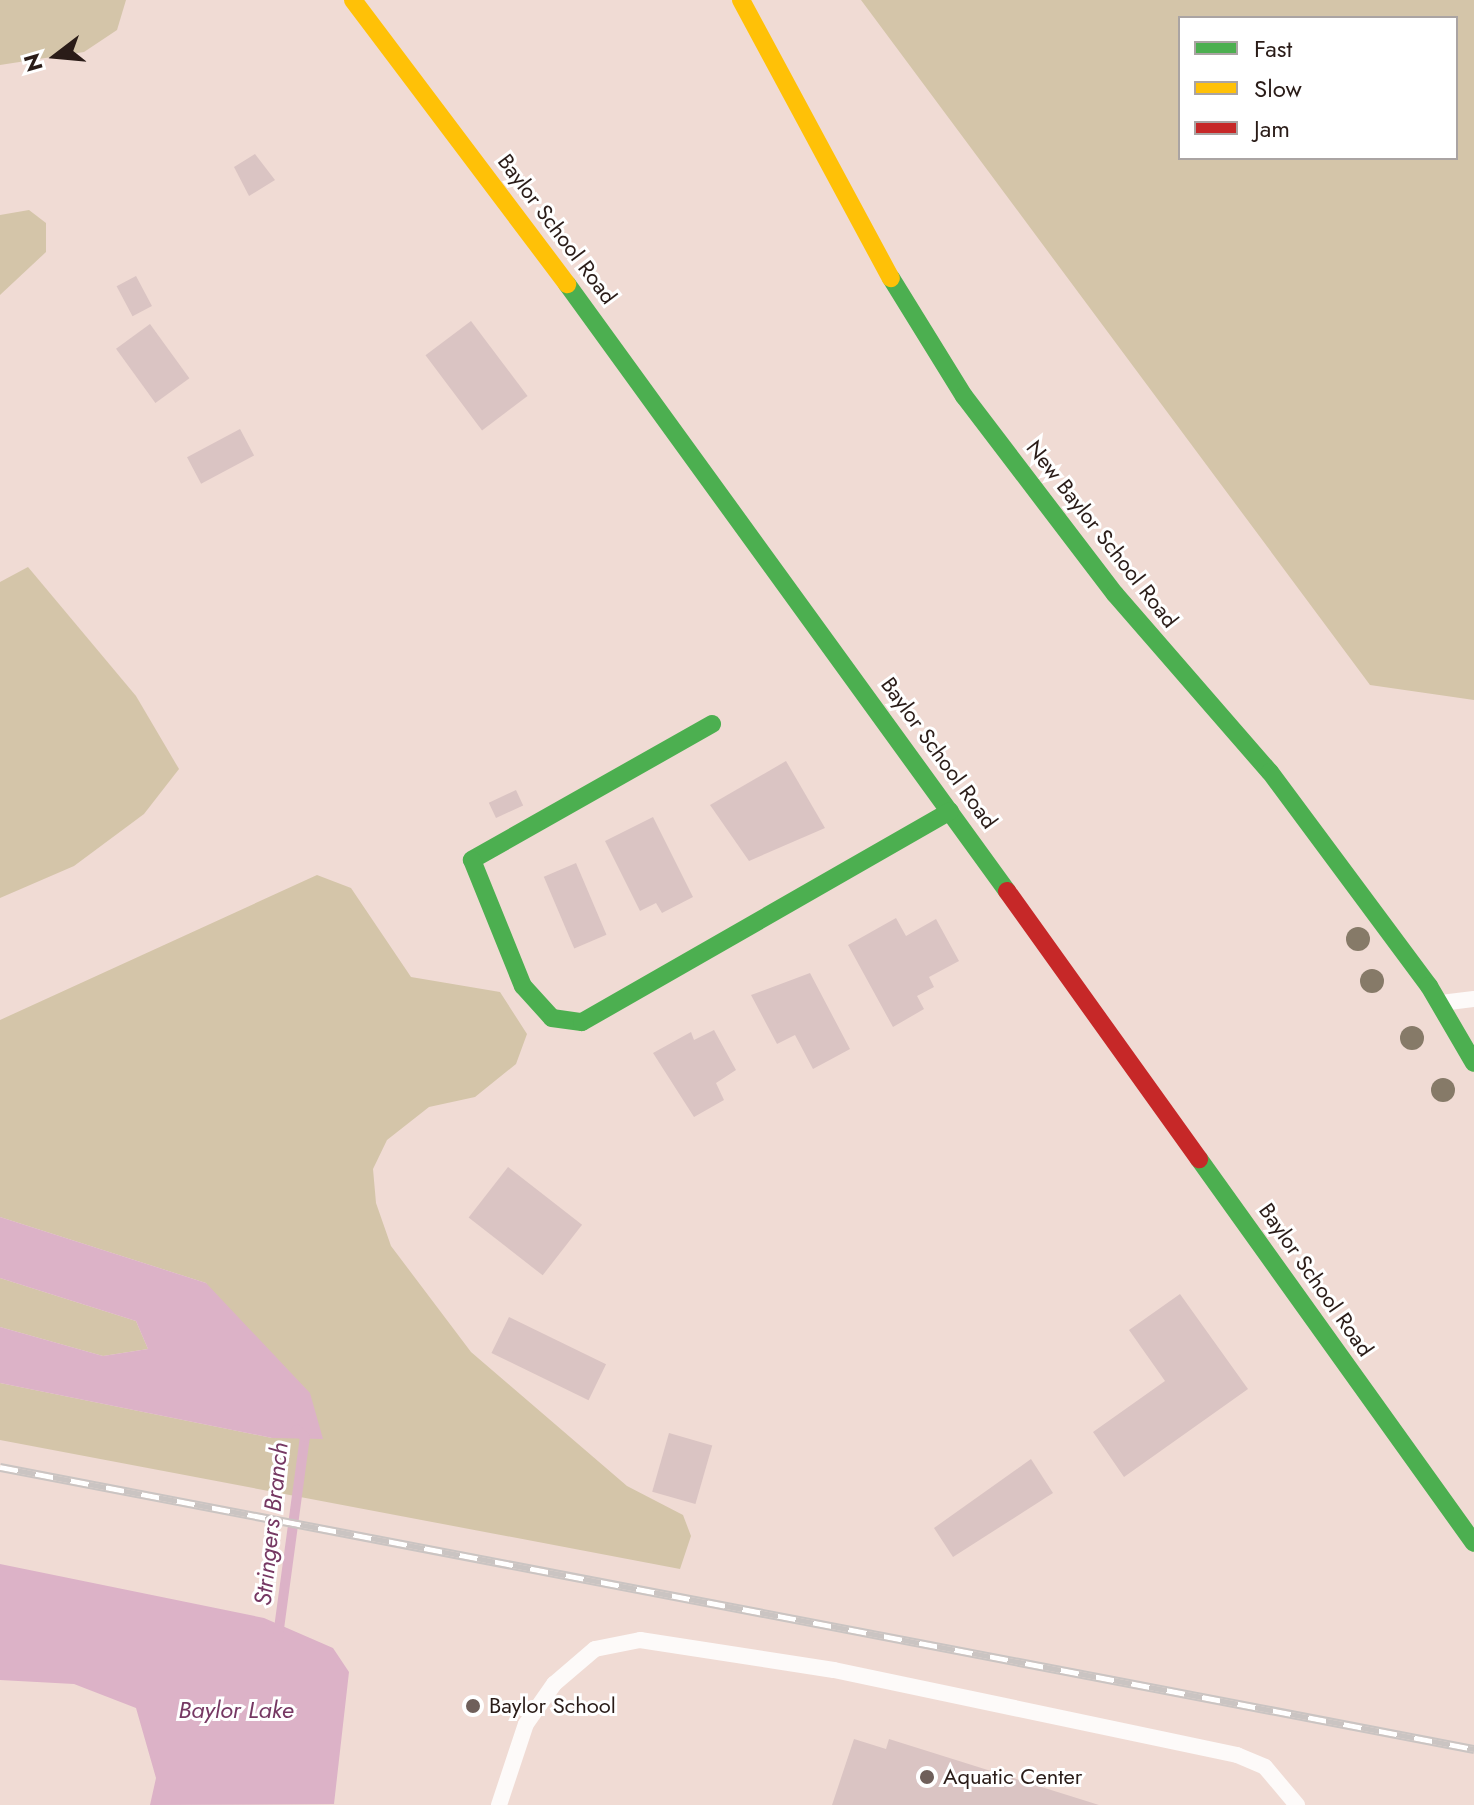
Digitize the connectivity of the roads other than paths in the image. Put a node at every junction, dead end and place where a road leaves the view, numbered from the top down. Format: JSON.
{"nodes":[{"id":1,"x":353,"y":0,"type":"edge"},
{"id":2,"x":741,"y":0,"type":"edge"},
{"id":3,"x":712,"y":724,"type":"dead end"},
{"id":4,"x":950,"y":811,"type":"junction"},
{"id":5,"x":1474,"y":999,"type":"edge"},
{"id":6,"x":1439,"y":1003,"type":"junction"},
{"id":7,"x":1474,"y":1063,"type":"edge"},
{"id":8,"x":1474,"y":1543,"type":"edge"},
{"id":9,"x":499,"y":1805,"type":"edge"},
{"id":10,"x":1297,"y":1805,"type":"edge"}],
"edges":[{"from":1,"to":4,"type":"street","name":"Baylor School Road"},
{"from":2,"to":6,"type":"street","name":"New Baylor School Road"},
{"from":3,"to":4,"type":"street"},
{"from":4,"to":8,"type":"street","name":"Baylor School Road"},
{"from":5,"to":6,"type":"lane"},
{"from":6,"to":7,"type":"street","name":"New Baylor School Road"},
{"from":9,"to":10,"type":"lane"}]}
